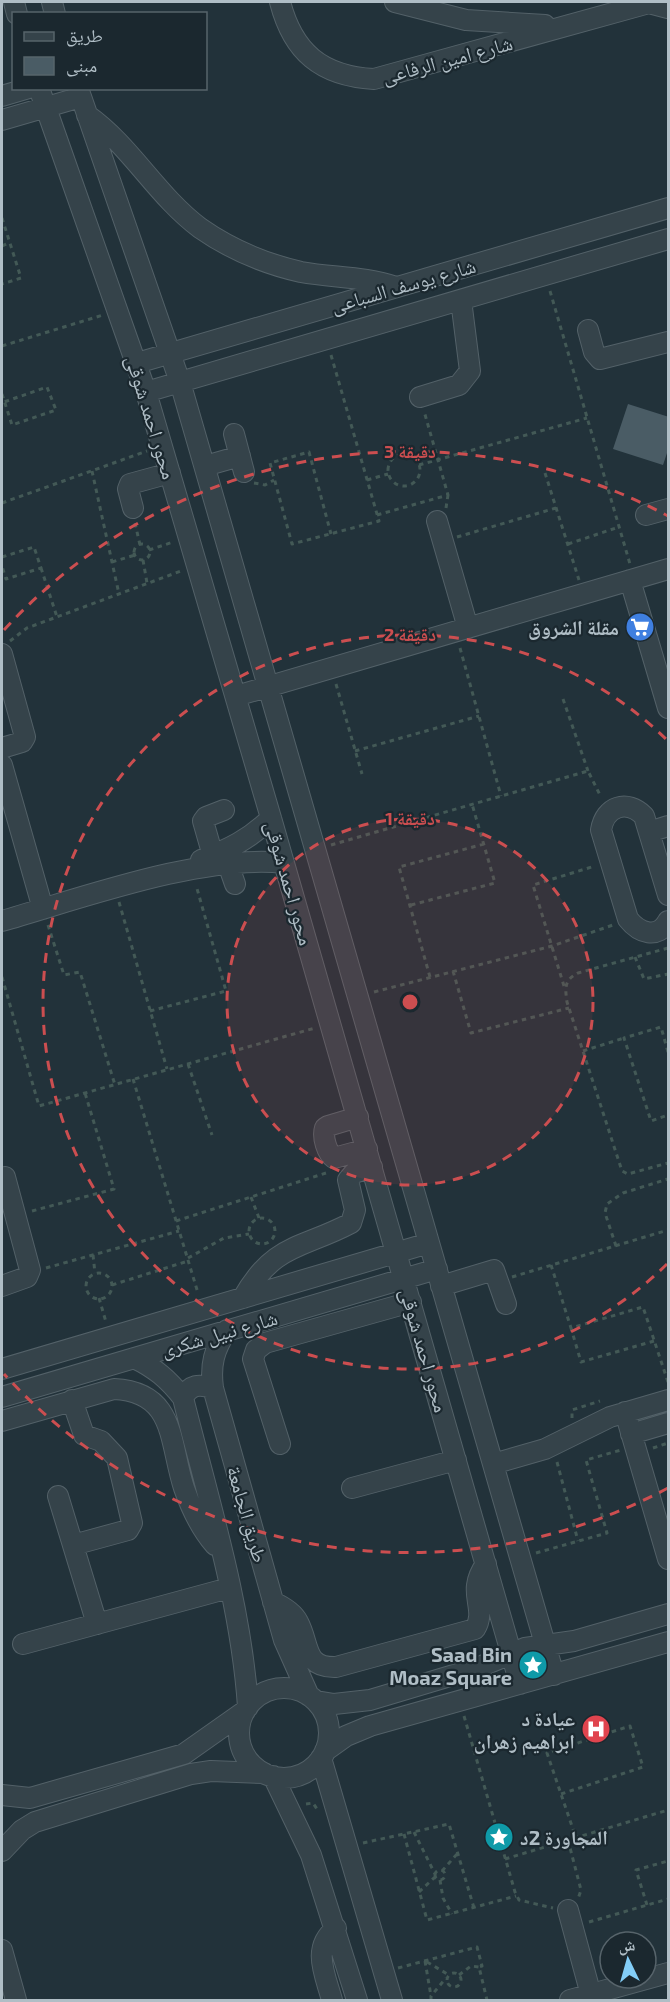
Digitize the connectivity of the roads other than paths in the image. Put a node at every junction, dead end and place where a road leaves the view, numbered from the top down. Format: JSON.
{"nodes":[{"id":1,"x":280,"y":2,"type":"edge"},
{"id":2,"x":395,"y":2,"type":"edge"},
{"id":3,"x":650,"y":2,"type":"edge"},
{"id":4,"x":669,"y":8,"type":"edge"},
{"id":5,"x":575,"y":24,"type":"junction"},
{"id":6,"x":22,"y":90,"type":"edge"},
{"id":7,"x":40,"y":90,"type":"edge"},
{"id":8,"x":2,"y":96,"type":"edge"},
{"id":9,"x":82,"y":100,"type":"edge"},
{"id":10,"x":45,"y":108,"type":"junction"},
{"id":11,"x":2,"y":120,"type":"edge"},
{"id":12,"x":669,"y":208,"type":"edge"},
{"id":13,"x":668,"y":242,"type":"edge"},
{"id":14,"x":396,"y":287,"type":"junction"},
{"id":15,"x":461,"y":300,"type":"junction"},
{"id":16,"x":588,"y":330,"type":"dead end"},
{"id":17,"x":669,"y":342,"type":"edge"},
{"id":18,"x":171,"y":352,"type":"junction"},
{"id":19,"x":137,"y":363,"type":"junction"},
{"id":20,"x":180,"y":382,"type":"junction"},
{"id":21,"x":146,"y":392,"type":"junction"},
{"id":22,"x":420,"y":397,"type":"road end"},
{"id":23,"x":234,"y":434,"type":"dead end"},
{"id":24,"x":205,"y":466,"type":"junction"},
{"id":25,"x":170,"y":473,"type":"junction"},
{"id":26,"x":133,"y":508,"type":"road end"},
{"id":27,"x":669,"y":509,"type":"edge"},
{"id":28,"x":646,"y":515,"type":"dead end"},
{"id":29,"x":437,"y":521,"type":"dead end"},
{"id":30,"x":669,"y":569,"type":"edge"},
{"id":31,"x":632,"y":580,"type":"junction"},
{"id":32,"x":462,"y":630,"type":"junction"},
{"id":33,"x":5,"y":649,"type":"edge"},
{"id":34,"x":268,"y":687,"type":"junction"},
{"id":35,"x":236,"y":696,"type":"junction"},
{"id":36,"x":669,"y":708,"type":"edge"},
{"id":37,"x":2,"y":748,"type":"edge"},
{"id":38,"x":2,"y":765,"type":"edge"},
{"id":39,"x":224,"y":810,"type":"dead end"},
{"id":40,"x":272,"y":818,"type":"junction"},
{"id":41,"x":669,"y":826,"type":"edge"},
{"id":42,"x":649,"y":832,"type":"junction"},
{"id":43,"x":221,"y":860,"type":"junction"},
{"id":44,"x":285,"y":863,"type":"junction"},
{"id":45,"x":159,"y":877,"type":"junction"},
{"id":46,"x":234,"y":884,"type":"dead end"},
{"id":47,"x":669,"y":895,"type":"edge"},
{"id":48,"x":43,"y":909,"type":"junction"},
{"id":49,"x":2,"y":921,"type":"edge"},
{"id":50,"x":669,"y":921,"type":"edge"},
{"id":51,"x":358,"y":1117,"type":"junction"},
{"id":52,"x":370,"y":1158,"type":"junction"},
{"id":53,"x":5,"y":1177,"type":"dead end"},
{"id":54,"x":429,"y":1243,"type":"junction"},
{"id":55,"x":397,"y":1252,"type":"junction"},
{"id":56,"x":439,"y":1277,"type":"junction"},
{"id":57,"x":404,"y":1279,"type":"junction"},
{"id":58,"x":2,"y":1286,"type":"edge"},
{"id":59,"x":275,"y":1288,"type":"junction"},
{"id":60,"x":243,"y":1298,"type":"junction"},
{"id":61,"x":411,"y":1302,"type":"junction"},
{"id":62,"x":506,"y":1304,"type":"dead end"},
{"id":63,"x":284,"y":1314,"type":"junction"},
{"id":64,"x":227,"y":1330,"type":"junction"},
{"id":65,"x":134,"y":1358,"type":"junction"},
{"id":66,"x":2,"y":1369,"type":"edge"},
{"id":67,"x":213,"y":1388,"type":"junction"},
{"id":68,"x":2,"y":1397,"type":"edge"},
{"id":69,"x":183,"y":1398,"type":"junction"},
{"id":70,"x":72,"y":1400,"type":"junction"},
{"id":71,"x":669,"y":1400,"type":"edge"},
{"id":72,"x":624,"y":1412,"type":"junction"},
{"id":73,"x":2,"y":1421,"type":"edge"},
{"id":74,"x":669,"y":1423,"type":"edge"},
{"id":75,"x":633,"y":1440,"type":"junction"},
{"id":76,"x":280,"y":1444,"type":"dead end"},
{"id":77,"x":456,"y":1460,"type":"junction"},
{"id":78,"x":493,"y":1464,"type":"junction"},
{"id":79,"x":352,"y":1488,"type":"dead end"},
{"id":80,"x":58,"y":1496,"type":"dead end"},
{"id":81,"x":73,"y":1545,"type":"junction"},
{"id":82,"x":221,"y":1553,"type":"junction"},
{"id":83,"x":669,"y":1558,"type":"edge"},
{"id":84,"x":486,"y":1564,"type":"junction"},
{"id":85,"x":229,"y":1588,"type":"junction"},
{"id":86,"x":273,"y":1602,"type":"junction"},
{"id":87,"x":669,"y":1614,"type":"edge"},
{"id":88,"x":97,"y":1624,"type":"junction"},
{"id":89,"x":669,"y":1642,"type":"edge"},
{"id":90,"x":23,"y":1644,"type":"dead end"},
{"id":91,"x":545,"y":1644,"type":"junction"},
{"id":92,"x":511,"y":1653,"type":"junction"},
{"id":93,"x":554,"y":1675,"type":"junction"},
{"id":94,"x":520,"y":1684,"type":"junction"},
{"id":95,"x":312,"y":1698,"type":"junction"},
{"id":96,"x":246,"y":1709,"type":"junction"},
{"id":97,"x":323,"y":1754,"type":"junction"},
{"id":98,"x":268,"y":1774,"type":"junction"},
{"id":99,"x":7,"y":1796,"type":"edge"},
{"id":100,"x":22,"y":1830,"type":"junction"},
{"id":101,"x":2,"y":1851,"type":"edge"},
{"id":102,"x":570,"y":1918,"type":"road end"},
{"id":103,"x":336,"y":1928,"type":"junction"},
{"id":104,"x":2,"y":1950,"type":"edge"},
{"id":105,"x":669,"y":1973,"type":"edge"},
{"id":106,"x":591,"y":1995,"type":"junction"},
{"id":107,"x":16,"y":2001,"type":"edge"},
{"id":108,"x":332,"y":2001,"type":"edge"},
{"id":109,"x":357,"y":2001,"type":"edge"},
{"id":110,"x":392,"y":2001,"type":"edge"},
{"id":111,"x":570,"y":2001,"type":"edge"}],
"edges":[{"from":1,"to":5,"type":"street","name":"شارع امين الرفاعى"},
{"from":2,"to":5,"type":"street"},
{"from":3,"to":4,"type":"street","name":"شارع امين الرفاعى"},
{"from":3,"to":5,"type":"street","name":"شارع امين الرفاعى"},
{"from":6,"to":8,"type":"street"},
{"from":7,"to":10,"type":"street","name":"محور احمد شوقى"},
{"from":9,"to":10,"type":"street"},
{"from":9,"to":14,"type":"street"},
{"from":9,"to":18,"type":"street","name":"محور احمد شوقى"},
{"from":10,"to":11,"type":"street"},
{"from":10,"to":19,"type":"street","name":"محور احمد شوقى"},
{"from":12,"to":14,"type":"street","name":"شارع يوسف السباعى"},
{"from":13,"to":15,"type":"street","name":"شارع يوسف السباعى"},
{"from":14,"to":18,"type":"street","name":"شارع يوسف السباعى"},
{"from":15,"to":20,"type":"street","name":"شارع يوسف السباعى"},
{"from":15,"to":22,"type":"street"},
{"from":16,"to":17,"type":"street"},
{"from":18,"to":19,"type":"street","name":"شارع يوسف السباعى"},
{"from":18,"to":20,"type":"street","name":"محور احمد شوقى"},
{"from":19,"to":21,"type":"street","name":"محور احمد شوقى"},
{"from":20,"to":21,"type":"street","name":"شارع يوسف السباعى"},
{"from":20,"to":24,"type":"street","name":"محور احمد شوقى"},
{"from":21,"to":25,"type":"street","name":"محور احمد شوقى"},
{"from":23,"to":24,"type":"street"},
{"from":24,"to":34,"type":"street","name":"محور احمد شوقى"},
{"from":25,"to":26,"type":"street"},
{"from":25,"to":35,"type":"street","name":"محور احمد شوقى"},
{"from":27,"to":28,"type":"street"},
{"from":29,"to":32,"type":"street"},
{"from":30,"to":31,"type":"street"},
{"from":31,"to":32,"type":"street"},
{"from":31,"to":36,"type":"street"},
{"from":32,"to":34,"type":"street"},
{"from":33,"to":37,"type":"street"},
{"from":34,"to":35,"type":"street"},
{"from":34,"to":54,"type":"street","name":"محور احمد شوقى"},
{"from":35,"to":40,"type":"street","name":"محور احمد شوقى"},
{"from":38,"to":48,"type":"street"},
{"from":39,"to":43,"type":"street"},
{"from":40,"to":43,"type":"street"},
{"from":40,"to":44,"type":"street","name":"محور احمد شوقى"},
{"from":41,"to":42,"type":"street"},
{"from":42,"to":47,"type":"street"},
{"from":42,"to":50,"type":"street"},
{"from":43,"to":44,"type":"street"},
{"from":43,"to":45,"type":"street"},
{"from":43,"to":45,"type":"street"},
{"from":43,"to":46,"type":"street"},
{"from":44,"to":51,"type":"street","name":"محور احمد شوقى"},
{"from":45,"to":48,"type":"street"},
{"from":48,"to":49,"type":"street"},
{"from":51,"to":52,"type":"street","name":"محور احمد شوقى"},
{"from":51,"to":52,"type":"street"},
{"from":52,"to":55,"type":"street","name":"محور احمد شوقى"},
{"from":52,"to":60,"type":"street"},
{"from":53,"to":58,"type":"street"},
{"from":54,"to":55,"type":"street","name":"شارع نبيل شكرى"},
{"from":54,"to":56,"type":"street","name":"محور احمد شوقى"},
{"from":55,"to":57,"type":"street","name":"محور احمد شوقى"},
{"from":55,"to":59,"type":"street","name":"شارع نبيل شكرى"},
{"from":56,"to":57,"type":"street","name":"شارع نبيل شكرى"},
{"from":56,"to":62,"type":"street","name":"شارع نبيل شكرى"},
{"from":56,"to":78,"type":"street","name":"محور احمد شوقى"},
{"from":57,"to":61,"type":"street","name":"محور احمد شوقى"},
{"from":57,"to":63,"type":"street","name":"شارع نبيل شكرى"},
{"from":59,"to":60,"type":"street","name":"شارع نبيل شكرى"},
{"from":59,"to":63,"type":"street"},
{"from":60,"to":66,"type":"street","name":"شارع نبيل شكرى"},
{"from":61,"to":76,"type":"street"},
{"from":61,"to":77,"type":"street","name":"محور احمد شوقى"},
{"from":63,"to":64,"type":"street","name":"شارع نبيل شكرى"},
{"from":64,"to":65,"type":"street","name":"شارع نبيل شكرى"},
{"from":64,"to":67,"type":"street","name":"طريق الجامعة"},
{"from":65,"to":68,"type":"street","name":"شارع نبيل شكرى"},
{"from":65,"to":69,"type":"street","name":"طريق الجامعة"},
{"from":67,"to":69,"type":"street"},
{"from":67,"to":86,"type":"street","name":"طريق الجامعة"},
{"from":69,"to":82,"type":"street","name":"طريق الجامعة"},
{"from":70,"to":73,"type":"street"},
{"from":70,"to":81,"type":"street"},
{"from":70,"to":82,"type":"street"},
{"from":71,"to":72,"type":"street"},
{"from":72,"to":75,"type":"street"},
{"from":72,"to":78,"type":"street"},
{"from":74,"to":75,"type":"street"},
{"from":75,"to":83,"type":"street"},
{"from":77,"to":79,"type":"street"},
{"from":77,"to":84,"type":"street","name":"محور احمد شوقى"},
{"from":78,"to":91,"type":"street","name":"محور احمد شوقى"},
{"from":80,"to":81,"type":"street"},
{"from":81,"to":88,"type":"street"},
{"from":82,"to":85,"type":"street","name":"طريق الجامعة"},
{"from":84,"to":86,"type":"street"},
{"from":84,"to":92,"type":"street","name":"محور احمد شوقى"},
{"from":85,"to":88,"type":"street"},
{"from":85,"to":96,"type":"street","name":"طريق الجامعة"},
{"from":86,"to":95,"type":"street","name":"طريق الجامعة"},
{"from":87,"to":91,"type":"street"},
{"from":88,"to":90,"type":"street"},
{"from":89,"to":93,"type":"street"},
{"from":91,"to":92,"type":"street"},
{"from":91,"to":93,"type":"street","name":"محور احمد شوقى"},
{"from":92,"to":94,"type":"street","name":"محور احمد شوقى"},
{"from":92,"to":95,"type":"street"},
{"from":93,"to":94,"type":"street"},
{"from":94,"to":97,"type":"street"},
{"from":95,"to":96,"type":"street"},
{"from":95,"to":97,"type":"street"},
{"from":96,"to":98,"type":"street"},
{"from":96,"to":99,"type":"street"},
{"from":97,"to":98,"type":"street"},
{"from":97,"to":110,"type":"street"},
{"from":98,"to":100,"type":"street"},
{"from":98,"to":103,"type":"street"},
{"from":99,"to":100,"type":"street"},
{"from":100,"to":101,"type":"street"},
{"from":102,"to":106,"type":"street"},
{"from":103,"to":108,"type":"street"},
{"from":103,"to":109,"type":"street"},
{"from":104,"to":107,"type":"street"},
{"from":105,"to":106,"type":"street"},
{"from":106,"to":111,"type":"street"}]}
